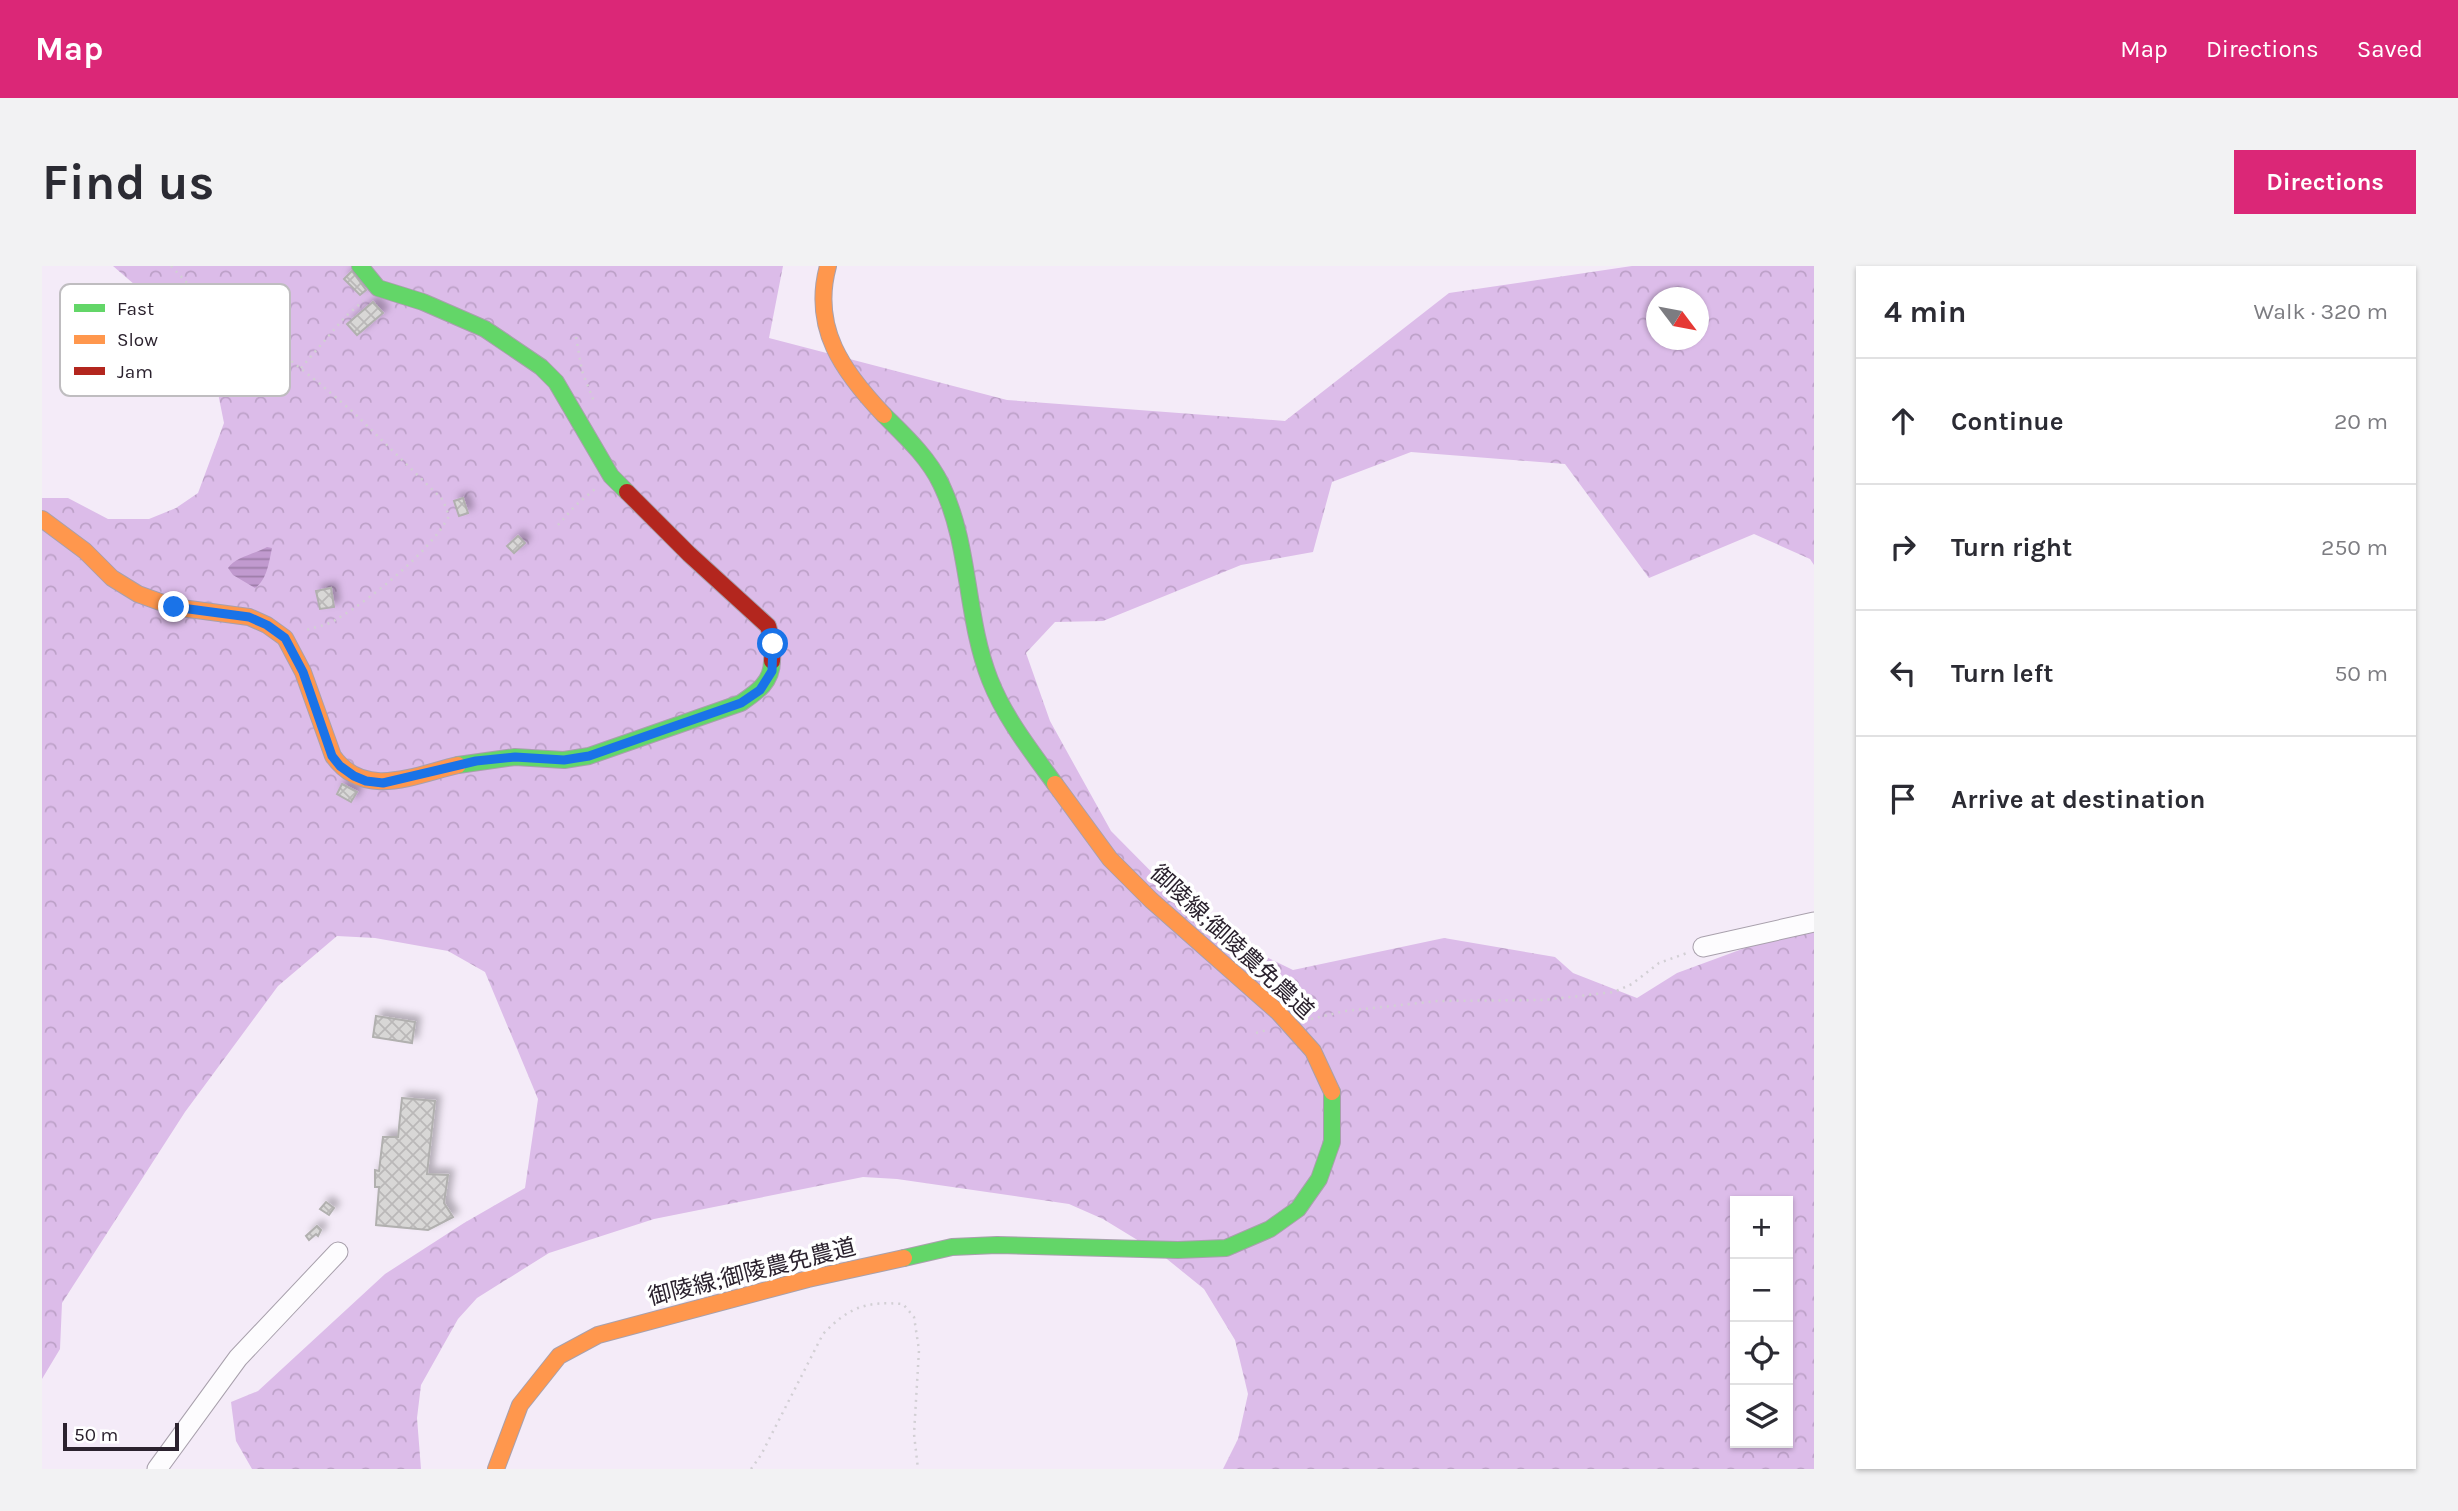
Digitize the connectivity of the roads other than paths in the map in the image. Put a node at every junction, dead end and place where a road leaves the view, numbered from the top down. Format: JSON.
{"nodes":[{"id":1,"x":360,"y":266,"type":"edge"},
{"id":2,"x":828,"y":266,"type":"edge"},
{"id":3,"x":42,"y":519,"type":"edge"},
{"id":4,"x":1814,"y":922,"type":"edge"},
{"id":5,"x":1703,"y":947,"type":"road end"},
{"id":6,"x":338,"y":1252,"type":"dead end"},
{"id":7,"x":157,"y":1469,"type":"edge"},
{"id":8,"x":496,"y":1469,"type":"edge"}],
"edges":[{"from":1,"to":3,"type":"street"},
{"from":2,"to":8,"type":"street","name":"御陵線;御陵農免農道"},
{"from":4,"to":5,"type":"street"},
{"from":6,"to":7,"type":"street"}]}
